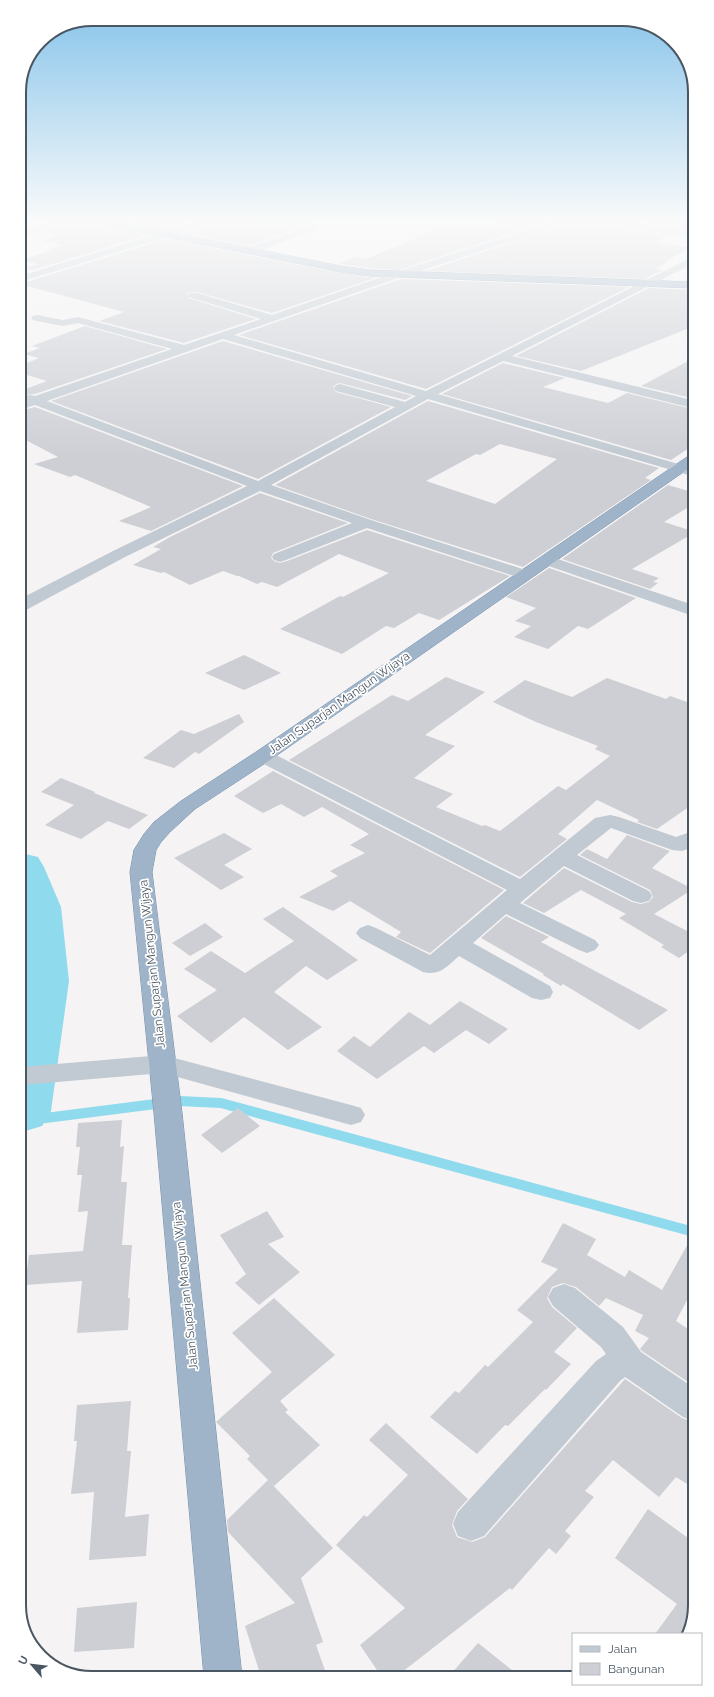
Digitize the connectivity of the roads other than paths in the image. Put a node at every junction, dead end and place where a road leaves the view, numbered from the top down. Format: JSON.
{"nodes":[{"id":1,"x":214,"y":301,"type":"edge"},
{"id":2,"x":324,"y":301,"type":"edge"},
{"id":3,"x":611,"y":301,"type":"edge"},
{"id":4,"x":37,"y":318,"type":"dead end"},
{"id":5,"x":274,"y":319,"type":"junction"},
{"id":6,"x":224,"y":336,"type":"junction"},
{"id":7,"x":186,"y":349,"type":"junction"},
{"id":8,"x":501,"y":357,"type":"junction"},
{"id":9,"x":340,"y":388,"type":"dead end"},
{"id":10,"x":427,"y":395,"type":"junction"},
{"id":11,"x":26,"y":397,"type":"edge"},
{"id":12,"x":35,"y":401,"type":"junction"},
{"id":13,"x":688,"y":403,"type":"edge"},
{"id":14,"x":26,"y":404,"type":"edge"},
{"id":15,"x":407,"y":406,"type":"junction"},
{"id":16,"x":688,"y":467,"type":"edge"},
{"id":17,"x":259,"y":486,"type":"junction"},
{"id":18,"x":366,"y":523,"type":"junction"},
{"id":19,"x":280,"y":557,"type":"dead end"},
{"id":20,"x":546,"y":560,"type":"junction"},
{"id":21,"x":526,"y":575,"type":"junction"},
{"id":22,"x":26,"y":603,"type":"edge"},
{"id":23,"x":688,"y":610,"type":"edge"},
{"id":24,"x":263,"y":756,"type":"junction"},
{"id":25,"x":688,"y":841,"type":"edge"},
{"id":26,"x":562,"y":856,"type":"junction"},
{"id":27,"x":522,"y":889,"type":"junction"},
{"id":28,"x":641,"y":896,"type":"dead end"},
{"id":29,"x":504,"y":904,"type":"junction"},
{"id":30,"x":368,"y":933,"type":"dead end"},
{"id":31,"x":457,"y":944,"type":"junction"},
{"id":32,"x":587,"y":945,"type":"dead end"},
{"id":33,"x":541,"y":992,"type":"dead end"},
{"id":34,"x":163,"y":1064,"type":"junction"},
{"id":35,"x":26,"y":1076,"type":"edge"},
{"id":36,"x":351,"y":1115,"type":"dead end"},
{"id":37,"x":564,"y":1297,"type":"dead end"},
{"id":38,"x":630,"y":1362,"type":"junction"},
{"id":39,"x":688,"y":1403,"type":"edge"},
{"id":40,"x":471,"y":1524,"type":"dead end"},
{"id":41,"x":222,"y":1671,"type":"edge"}],
"edges":[{"from":1,"to":5,"type":"street"},
{"from":2,"to":5,"type":"street"},
{"from":3,"to":8,"type":"street"},
{"from":4,"to":7,"type":"street"},
{"from":5,"to":6,"type":"street"},
{"from":6,"to":7,"type":"street"},
{"from":6,"to":10,"type":"street"},
{"from":7,"to":12,"type":"street"},
{"from":8,"to":10,"type":"street"},
{"from":8,"to":13,"type":"street"},
{"from":9,"to":15,"type":"street"},
{"from":10,"to":15,"type":"street"},
{"from":10,"to":16,"type":"street"},
{"from":11,"to":12,"type":"street"},
{"from":12,"to":14,"type":"street"},
{"from":12,"to":17,"type":"street"},
{"from":15,"to":17,"type":"street"},
{"from":16,"to":20,"type":"highway","name":"Jalan Suparjan Mangun Wijaya"},
{"from":17,"to":18,"type":"street"},
{"from":17,"to":22,"type":"street"},
{"from":18,"to":19,"type":"street"},
{"from":18,"to":21,"type":"street"},
{"from":20,"to":21,"type":"highway","name":"Jalan Suparjan Mangun Wijaya"},
{"from":20,"to":23,"type":"street"},
{"from":21,"to":24,"type":"highway","name":"Jalan Suparjan Mangun Wijaya"},
{"from":24,"to":27,"type":"street"},
{"from":24,"to":34,"type":"highway","name":"Jalan Suparjan Mangun Wijaya"},
{"from":25,"to":26,"type":"street"},
{"from":26,"to":27,"type":"street"},
{"from":26,"to":28,"type":"street"},
{"from":27,"to":29,"type":"street"},
{"from":29,"to":31,"type":"street"},
{"from":29,"to":32,"type":"street"},
{"from":30,"to":31,"type":"street"},
{"from":31,"to":33,"type":"street"},
{"from":34,"to":35,"type":"street"},
{"from":34,"to":36,"type":"street"},
{"from":34,"to":41,"type":"highway","name":"Jalan Suparjan Mangun Wijaya"},
{"from":37,"to":38,"type":"street"},
{"from":38,"to":39,"type":"street"},
{"from":38,"to":40,"type":"street"}]}
